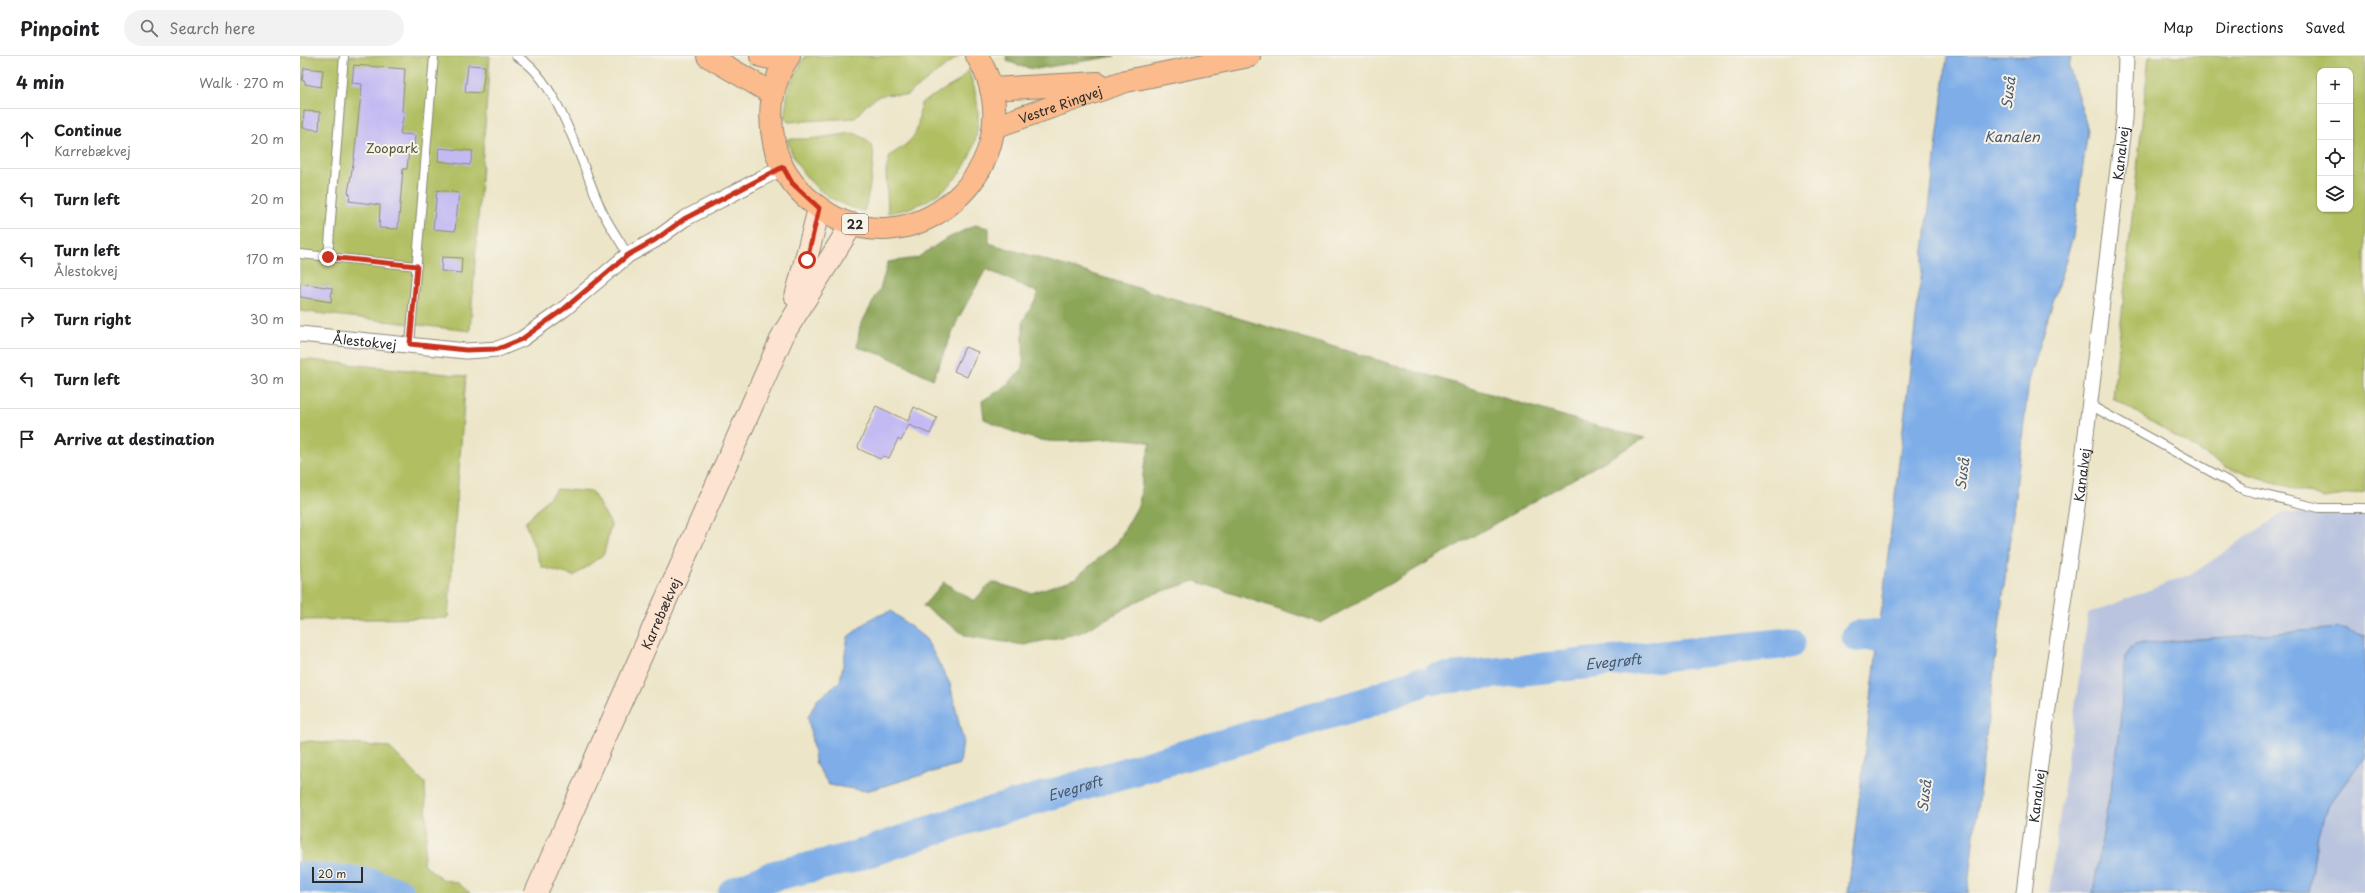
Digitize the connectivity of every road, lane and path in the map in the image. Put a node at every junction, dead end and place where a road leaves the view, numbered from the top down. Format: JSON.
{"nodes":[{"id":1,"x":344,"y":56,"type":"edge"},
{"id":2,"x":434,"y":56,"type":"edge"},
{"id":3,"x":516,"y":56,"type":"edge"},
{"id":4,"x":708,"y":56,"type":"edge"},
{"id":5,"x":760,"y":56,"type":"edge"},
{"id":6,"x":977,"y":56,"type":"edge"},
{"id":7,"x":1249,"y":56,"type":"edge"},
{"id":8,"x":2126,"y":56,"type":"edge"},
{"id":9,"x":787,"y":58,"type":"edge"},
{"id":10,"x":1126,"y":81,"type":"junction"},
{"id":11,"x":992,"y":89,"type":"junction"},
{"id":12,"x":773,"y":94,"type":"junction"},
{"id":13,"x":994,"y":127,"type":"junction"},
{"id":14,"x":783,"y":167,"type":"junction"},
{"id":15,"x":819,"y":208,"type":"junction"},
{"id":16,"x":852,"y":224,"type":"junction"},
{"id":17,"x":300,"y":254,"type":"edge"},
{"id":18,"x":628,"y":255,"type":"junction"},
{"id":19,"x":328,"y":257,"type":"junction"},
{"id":20,"x":417,"y":266,"type":"junction"},
{"id":21,"x":784,"y":333,"type":"junction"},
{"id":22,"x":300,"y":334,"type":"edge"},
{"id":23,"x":410,"y":344,"type":"junction"},
{"id":24,"x":2088,"y":404,"type":"junction"},
{"id":25,"x":2365,"y":508,"type":"edge"},
{"id":26,"x":536,"y":893,"type":"edge"},
{"id":27,"x":2024,"y":893,"type":"edge"}],
"edges":[{"from":1,"to":19,"type":"lane"},
{"from":2,"to":20,"type":"lane"},
{"from":3,"to":18,"type":"lane"},
{"from":4,"to":12,"type":"main road"},
{"from":5,"to":9,"type":"main road","number":"22"},
{"from":6,"to":11,"type":"main road","number":"22"},
{"from":7,"to":10,"type":"main road","name":"Vestre Ringvej"},
{"from":8,"to":24,"type":"street","name":"Kanalvej"},
{"from":9,"to":12,"type":"main road","number":"22"},
{"from":10,"to":11,"type":"main road","name":"Vestre Ringvej"},
{"from":10,"to":13,"type":"main road","name":"Vestre Ringvej"},
{"from":11,"to":13,"type":"main road","number":"22"},
{"from":12,"to":14,"type":"main road","number":"22"},
{"from":13,"to":16,"type":"main road","number":"22"},
{"from":14,"to":15,"type":"main road","number":"22"},
{"from":14,"to":18,"type":"street","name":"Ålestokvej"},
{"from":15,"to":16,"type":"main road","number":"22"},
{"from":15,"to":21,"type":"main road","name":"Karrebækvej"},
{"from":16,"to":21,"type":"main road","name":"Karrebækvej"},
{"from":17,"to":19,"type":"lane"},
{"from":18,"to":23,"type":"street","name":"Ålestokvej"},
{"from":19,"to":20,"type":"lane"},
{"from":20,"to":23,"type":"lane"},
{"from":21,"to":26,"type":"main road","name":"Karrebækvej"},
{"from":22,"to":23,"type":"street","name":"Ålestokvej"},
{"from":24,"to":25,"type":"lane"},
{"from":24,"to":27,"type":"street","name":"Kanalvej"}]}
